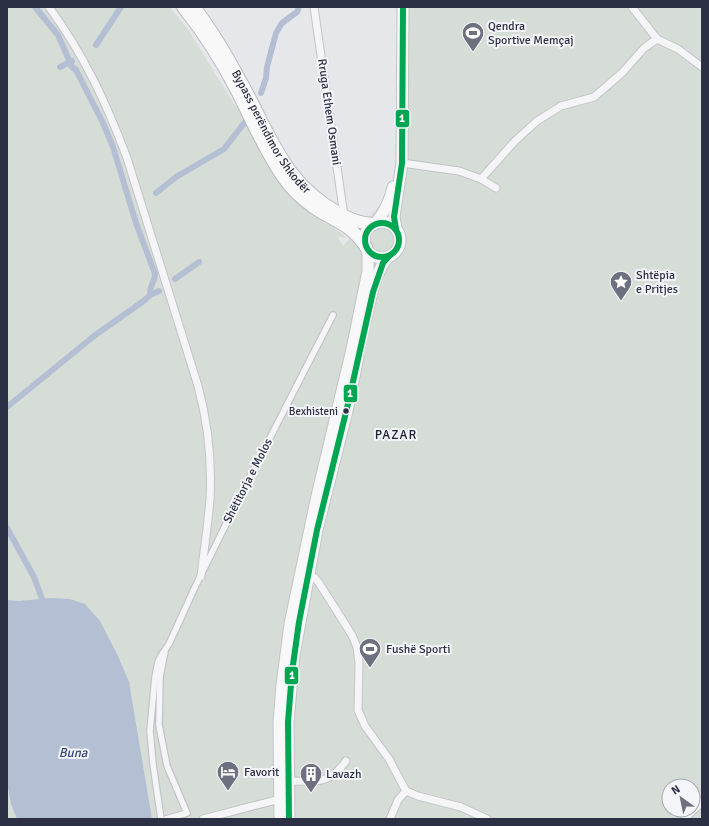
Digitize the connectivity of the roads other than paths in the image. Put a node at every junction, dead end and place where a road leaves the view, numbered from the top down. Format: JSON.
{"nodes":[{"id":1,"x":49,"y":7,"type":"edge"},
{"id":2,"x":183,"y":7,"type":"edge"},
{"id":3,"x":194,"y":7,"type":"edge"},
{"id":4,"x":314,"y":7,"type":"edge"},
{"id":5,"x":396,"y":7,"type":"edge"},
{"id":6,"x":403,"y":7,"type":"edge"},
{"id":7,"x":632,"y":7,"type":"edge"},
{"id":8,"x":657,"y":39,"type":"junction"},
{"id":9,"x":698,"y":59,"type":"edge"},
{"id":10,"x":702,"y":67,"type":"edge"},
{"id":11,"x":402,"y":164,"type":"junction"},
{"id":12,"x":481,"y":179,"type":"junction"},
{"id":13,"x":496,"y":188,"type":"dead end"},
{"id":14,"x":343,"y":220,"type":"junction"},
{"id":15,"x":375,"y":224,"type":"junction"},
{"id":16,"x":396,"y":229,"type":"junction"},
{"id":17,"x":367,"y":249,"type":"junction"},
{"id":18,"x":389,"y":256,"type":"junction"},
{"id":19,"x":332,"y":315,"type":"dead end"},
{"id":20,"x":309,"y":575,"type":"junction"},
{"id":21,"x":201,"y":576,"type":"junction"},
{"id":22,"x":166,"y":648,"type":"junction"},
{"id":23,"x":346,"y":761,"type":"dead end"},
{"id":24,"x":289,"y":781,"type":"junction"},
{"id":25,"x":406,"y":791,"type":"junction"},
{"id":26,"x":280,"y":799,"type":"junction"},
{"id":27,"x":702,"y":802,"type":"edge"},
{"id":28,"x":161,"y":819,"type":"edge"},
{"id":29,"x":166,"y":819,"type":"edge"},
{"id":30,"x":203,"y":819,"type":"edge"},
{"id":31,"x":280,"y":819,"type":"edge"},
{"id":32,"x":289,"y":819,"type":"edge"},
{"id":33,"x":390,"y":819,"type":"edge"},
{"id":34,"x":487,"y":819,"type":"edge"},
{"id":35,"x":684,"y":819,"type":"edge"}],
"edges":[{"from":1,"to":21,"type":"street"},
{"from":2,"to":14,"type":"highway","name":"Bypass perëndimor Shkodër"},
{"from":3,"to":14,"type":"highway","name":"Bypass perëndimor Shkodër"},
{"from":4,"to":14,"type":"street","name":"Rruga Ethem Osmani"},
{"from":5,"to":15,"type":"main road"},
{"from":6,"to":11,"type":"main road"},
{"from":7,"to":8,"type":"street"},
{"from":8,"to":9,"type":"street"},
{"from":8,"to":12,"type":"street"},
{"from":9,"to":10,"type":"street"},
{"from":11,"to":12,"type":"street"},
{"from":11,"to":16,"type":"main road"},
{"from":12,"to":13,"type":"street"},
{"from":14,"to":15,"type":"highway","name":"Bypass perëndimor Shkodër"},
{"from":14,"to":17,"type":"highway"},
{"from":15,"to":16,"type":"main road"},
{"from":15,"to":17,"type":"main road"},
{"from":16,"to":18,"type":"main road"},
{"from":17,"to":18,"type":"main road"},
{"from":17,"to":26,"type":"main road"},
{"from":18,"to":20,"type":"main road"},
{"from":19,"to":21,"type":"street","name":"Shëtitorja e Molos"},
{"from":20,"to":24,"type":"main road"},
{"from":20,"to":25,"type":"street"},
{"from":21,"to":22,"type":"street","name":"Shëtitorja e Molos"},
{"from":22,"to":28,"type":"street","name":"Shëtitorja e Molos"},
{"from":22,"to":29,"type":"street","name":"Shëtitorja e Molos"},
{"from":23,"to":24,"type":"street"},
{"from":24,"to":32,"type":"main road"},
{"from":25,"to":33,"type":"street"},
{"from":25,"to":34,"type":"street"},
{"from":26,"to":30,"type":"street"},
{"from":26,"to":31,"type":"main road"},
{"from":27,"to":35,"type":"street"}]}
